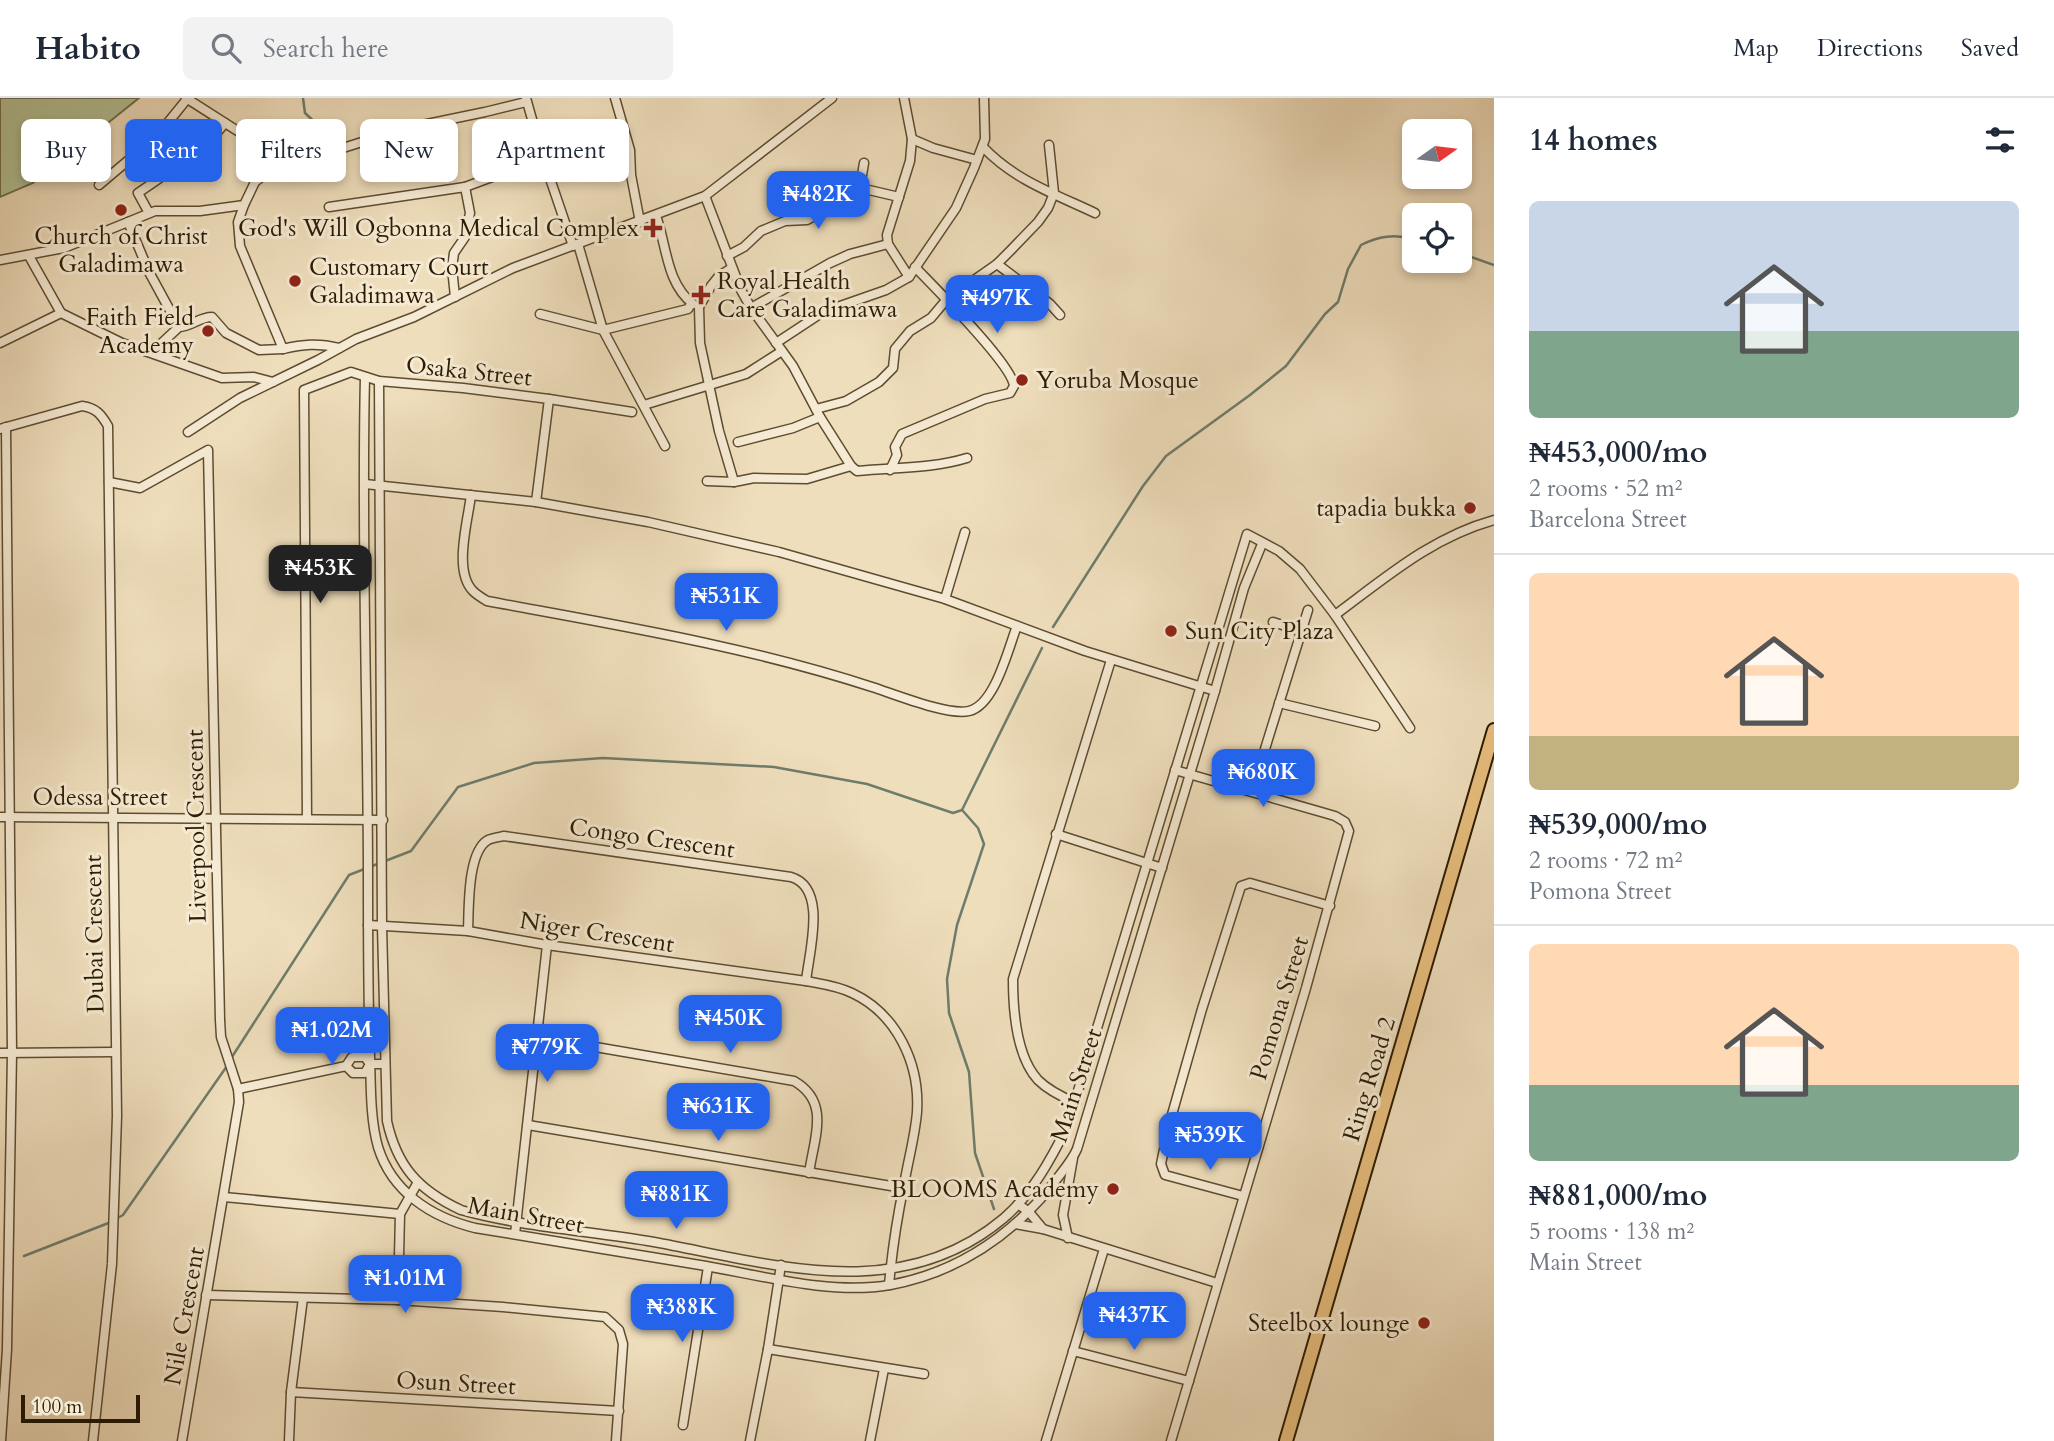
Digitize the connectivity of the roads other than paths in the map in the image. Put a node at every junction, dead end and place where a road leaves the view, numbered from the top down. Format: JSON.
{"nodes":[{"id":1,"x":615,"y":98,"type":"edge"},
{"id":2,"x":832,"y":98,"type":"edge"},
{"id":3,"x":904,"y":98,"type":"edge"},
{"id":4,"x":984,"y":98,"type":"edge"},
{"id":5,"x":187,"y":99,"type":"edge"},
{"id":6,"x":526,"y":100,"type":"edge"},
{"id":7,"x":532,"y":119,"type":"edge"},
{"id":8,"x":621,"y":119,"type":"edge"},
{"id":9,"x":225,"y":123,"type":"junction"},
{"id":10,"x":236,"y":130,"type":"edge"},
{"id":11,"x":912,"y":139,"type":"junction"},
{"id":12,"x":1049,"y":145,"type":"dead end"},
{"id":13,"x":346,"y":147,"type":"edge"},
{"id":14,"x":629,"y":147,"type":"edge"},
{"id":15,"x":983,"y":147,"type":"junction"},
{"id":16,"x":977,"y":160,"type":"junction"},
{"id":17,"x":864,"y":163,"type":"dead end"},
{"id":18,"x":255,"y":182,"type":"edge"},
{"id":19,"x":479,"y":182,"type":"edge"},
{"id":20,"x":551,"y":182,"type":"edge"},
{"id":21,"x":99,"y":185,"type":"dead end"},
{"id":22,"x":466,"y":187,"type":"junction"},
{"id":23,"x":856,"y":187,"type":"junction"},
{"id":24,"x":1054,"y":193,"type":"junction"},
{"id":25,"x":705,"y":196,"type":"junction"},
{"id":26,"x":899,"y":197,"type":"junction"},
{"id":27,"x":244,"y":205,"type":"junction"},
{"id":28,"x":329,"y":208,"type":"dead end"},
{"id":29,"x":1095,"y":213,"type":"dead end"},
{"id":30,"x":149,"y":214,"type":"junction"},
{"id":31,"x":656,"y":216,"type":"junction"},
{"id":32,"x":128,"y":222,"type":"junction"},
{"id":33,"x":640,"y":222,"type":"junction"},
{"id":34,"x":888,"y":244,"type":"junction"},
{"id":35,"x":576,"y":245,"type":"junction"},
{"id":36,"x":29,"y":256,"type":"junction"},
{"id":37,"x":727,"y":256,"type":"junction"},
{"id":38,"x":0,"y":260,"type":"edge"},
{"id":39,"x":997,"y":264,"type":"junction"},
{"id":40,"x":915,"y":267,"type":"junction"},
{"id":41,"x":732,"y":268,"type":"junction"},
{"id":42,"x":909,"y":277,"type":"junction"},
{"id":43,"x":455,"y":296,"type":"junction"},
{"id":44,"x":947,"y":299,"type":"junction"},
{"id":45,"x":693,"y":307,"type":"junction"},
{"id":46,"x":751,"y":309,"type":"junction"},
{"id":47,"x":61,"y":313,"type":"junction"},
{"id":48,"x":540,"y":314,"type":"dead end"},
{"id":49,"x":1060,"y":315,"type":"dead end"},
{"id":50,"x":179,"y":327,"type":"junction"},
{"id":51,"x":603,"y":331,"type":"junction"},
{"id":52,"x":0,"y":343,"type":"edge"},
{"id":53,"x":779,"y":347,"type":"junction"},
{"id":54,"x":340,"y":348,"type":"junction"},
{"id":55,"x":283,"y":349,"type":"junction"},
{"id":56,"x":152,"y":352,"type":"junction"},
{"id":57,"x":365,"y":377,"type":"junction"},
{"id":58,"x":380,"y":380,"type":"junction"},
{"id":59,"x":274,"y":382,"type":"junction"},
{"id":60,"x":710,"y":386,"type":"junction"},
{"id":61,"x":549,"y":399,"type":"junction"},
{"id":62,"x":644,"y":405,"type":"junction"},
{"id":63,"x":632,"y":412,"type":"dead end"},
{"id":64,"x":818,"y":413,"type":"junction"},
{"id":65,"x":3,"y":428,"type":"edge"},
{"id":66,"x":188,"y":432,"type":"dead end"},
{"id":67,"x":730,"y":444,"type":"junction"},
{"id":68,"x":665,"y":446,"type":"dead end"},
{"id":69,"x":967,"y":458,"type":"dead end"},
{"id":70,"x":851,"y":466,"type":"junction"},
{"id":71,"x":890,"y":470,"type":"junction"},
{"id":72,"x":707,"y":481,"type":"dead end"},
{"id":73,"x":108,"y":482,"type":"junction"},
{"id":74,"x":734,"y":482,"type":"junction"},
{"id":75,"x":365,"y":484,"type":"junction"},
{"id":76,"x":381,"y":484,"type":"junction"},
{"id":77,"x":471,"y":495,"type":"junction"},
{"id":78,"x":536,"y":502,"type":"junction"},
{"id":79,"x":1494,"y":520,"type":"edge"},
{"id":80,"x":965,"y":532,"type":"dead end"},
{"id":81,"x":1262,"y":544,"type":"junction"},
{"id":82,"x":1231,"y":584,"type":"junction"},
{"id":83,"x":1244,"y":588,"type":"junction"},
{"id":84,"x":945,"y":599,"type":"junction"},
{"id":85,"x":1308,"y":610,"type":"dead end"},
{"id":86,"x":1335,"y":615,"type":"junction"},
{"id":87,"x":1273,"y":622,"type":"dead end"},
{"id":88,"x":1017,"y":626,"type":"junction"},
{"id":89,"x":1301,"y":631,"type":"junction"},
{"id":90,"x":1213,"y":642,"type":"junction"},
{"id":91,"x":1228,"y":647,"type":"junction"},
{"id":92,"x":1111,"y":660,"type":"junction"},
{"id":93,"x":1200,"y":686,"type":"junction"},
{"id":94,"x":1215,"y":691,"type":"junction"},
{"id":95,"x":1279,"y":703,"type":"junction"},
{"id":96,"x":1375,"y":726,"type":"dead end"},
{"id":97,"x":1410,"y":728,"type":"dead end"},
{"id":98,"x":1494,"y":730,"type":"edge"},
{"id":99,"x":1175,"y":770,"type":"junction"},
{"id":100,"x":1190,"y":775,"type":"junction"},
{"id":101,"x":1252,"y":791,"type":"junction"},
{"id":102,"x":112,"y":816,"type":"junction"},
{"id":103,"x":0,"y":817,"type":"edge"},
{"id":104,"x":10,"y":817,"type":"junction"},
{"id":105,"x":215,"y":817,"type":"junction"},
{"id":106,"x":307,"y":819,"type":"junction"},
{"id":107,"x":368,"y":820,"type":"junction"},
{"id":108,"x":383,"y":820,"type":"junction"},
{"id":109,"x":1056,"y":834,"type":"junction"},
{"id":110,"x":1148,"y":863,"type":"junction"},
{"id":111,"x":1162,"y":868,"type":"junction"},
{"id":112,"x":1330,"y":906,"type":"junction"},
{"id":113,"x":368,"y":925,"type":"junction"},
{"id":114,"x":382,"y":926,"type":"junction"},
{"id":115,"x":468,"y":931,"type":"junction"},
{"id":116,"x":547,"y":945,"type":"junction"},
{"id":117,"x":806,"y":981,"type":"junction"},
{"id":118,"x":537,"y":1037,"type":"junction"},
{"id":119,"x":114,"y":1052,"type":"junction"},
{"id":120,"x":0,"y":1053,"type":"edge"},
{"id":121,"x":12,"y":1053,"type":"junction"},
{"id":122,"x":370,"y":1064,"type":"junction"},
{"id":123,"x":384,"y":1064,"type":"junction"},
{"id":124,"x":238,"y":1089,"type":"junction"},
{"id":125,"x":1076,"y":1103,"type":"junction"},
{"id":126,"x":528,"y":1125,"type":"junction"},
{"id":127,"x":1073,"y":1157,"type":"junction"},
{"id":128,"x":809,"y":1173,"type":"junction"},
{"id":129,"x":418,"y":1182,"type":"junction"},
{"id":130,"x":903,"y":1188,"type":"junction"},
{"id":131,"x":1243,"y":1196,"type":"junction"},
{"id":132,"x":224,"y":1197,"type":"junction"},
{"id":133,"x":409,"y":1197,"type":"junction"},
{"id":134,"x":1018,"y":1203,"type":"junction"},
{"id":135,"x":1029,"y":1212,"type":"junction"},
{"id":136,"x":400,"y":1213,"type":"junction"},
{"id":137,"x":1005,"y":1217,"type":"junction"},
{"id":138,"x":517,"y":1220,"type":"junction"},
{"id":139,"x":1016,"y":1225,"type":"junction"},
{"id":140,"x":1043,"y":1229,"type":"junction"},
{"id":141,"x":515,"y":1234,"type":"junction"},
{"id":142,"x":1068,"y":1238,"type":"junction"},
{"id":143,"x":1104,"y":1249,"type":"junction"},
{"id":144,"x":781,"y":1265,"type":"junction"},
{"id":145,"x":708,"y":1267,"type":"junction"},
{"id":146,"x":890,"y":1270,"type":"junction"},
{"id":147,"x":778,"y":1279,"type":"junction"},
{"id":148,"x":1217,"y":1283,"type":"junction"},
{"id":149,"x":889,"y":1285,"type":"junction"},
{"id":150,"x":206,"y":1295,"type":"junction"},
{"id":151,"x":303,"y":1298,"type":"junction"},
{"id":152,"x":398,"y":1300,"type":"junction"},
{"id":153,"x":768,"y":1349,"type":"junction"},
{"id":154,"x":1073,"y":1351,"type":"junction"},
{"id":155,"x":884,"y":1369,"type":"junction"},
{"id":156,"x":924,"y":1374,"type":"dead end"},
{"id":157,"x":1189,"y":1381,"type":"junction"},
{"id":158,"x":291,"y":1392,"type":"junction"},
{"id":159,"x":618,"y":1411,"type":"junction"},
{"id":160,"x":683,"y":1425,"type":"dead end"},
{"id":161,"x":1,"y":1441,"type":"edge"},
{"id":162,"x":93,"y":1441,"type":"edge"},
{"id":163,"x":182,"y":1441,"type":"edge"},
{"id":164,"x":289,"y":1441,"type":"edge"},
{"id":165,"x":616,"y":1441,"type":"edge"},
{"id":166,"x":750,"y":1441,"type":"edge"},
{"id":167,"x":870,"y":1441,"type":"edge"},
{"id":168,"x":1046,"y":1441,"type":"edge"},
{"id":169,"x":1171,"y":1441,"type":"edge"},
{"id":170,"x":1286,"y":1441,"type":"edge"}],
"edges":[{"from":1,"to":8,"type":"street"},
{"from":2,"to":25,"type":"street"},
{"from":3,"to":11,"type":"street"},
{"from":4,"to":15,"type":"street"},
{"from":5,"to":9,"type":"street"},
{"from":5,"to":21,"type":"street"},
{"from":6,"to":7,"type":"street"},
{"from":6,"to":13,"type":"street"},
{"from":9,"to":10,"type":"street"},
{"from":9,"to":30,"type":"street"},
{"from":11,"to":16,"type":"street"},
{"from":11,"to":26,"type":"street"},
{"from":12,"to":24,"type":"street"},
{"from":14,"to":33,"type":"street"},
{"from":15,"to":16,"type":"street"},
{"from":15,"to":24,"type":"street"},
{"from":16,"to":40,"type":"street"},
{"from":17,"to":23,"type":"street"},
{"from":18,"to":27,"type":"street"},
{"from":19,"to":22,"type":"street"},
{"from":20,"to":35,"type":"street"},
{"from":22,"to":28,"type":"street"},
{"from":22,"to":43,"type":"street"},
{"from":23,"to":26,"type":"street"},
{"from":23,"to":37,"type":"street"},
{"from":24,"to":29,"type":"street"},
{"from":24,"to":39,"type":"street"},
{"from":25,"to":31,"type":"street"},
{"from":25,"to":37,"type":"street"},
{"from":26,"to":34,"type":"street"},
{"from":27,"to":30,"type":"street"},
{"from":27,"to":55,"type":"street"},
{"from":30,"to":32,"type":"street"},
{"from":31,"to":33,"type":"street"},
{"from":31,"to":45,"type":"street"},
{"from":32,"to":36,"type":"street"},
{"from":32,"to":50,"type":"street"},
{"from":33,"to":35,"type":"street"},
{"from":34,"to":42,"type":"street"},
{"from":34,"to":46,"type":"street"},
{"from":35,"to":43,"type":"street"},
{"from":35,"to":51,"type":"street"},
{"from":36,"to":38,"type":"street"},
{"from":36,"to":47,"type":"street"},
{"from":37,"to":41,"type":"street"},
{"from":39,"to":44,"type":"street"},
{"from":39,"to":49,"type":"street"},
{"from":40,"to":42,"type":"street"},
{"from":40,"to":44,"type":"street"},
{"from":41,"to":45,"type":"street"},
{"from":41,"to":46,"type":"street"},
{"from":42,"to":53,"type":"street"},
{"from":43,"to":54,"type":"street"},
{"from":44,"to":64,"type":"street"},
{"from":44,"to":71,"type":"street"},
{"from":45,"to":51,"type":"street"},
{"from":45,"to":60,"type":"street"},
{"from":46,"to":53,"type":"street"},
{"from":47,"to":52,"type":"street"},
{"from":47,"to":56,"type":"street"},
{"from":48,"to":51,"type":"street"},
{"from":50,"to":55,"type":"street"},
{"from":50,"to":56,"type":"street"},
{"from":51,"to":62,"type":"street"},
{"from":53,"to":60,"type":"street"},
{"from":53,"to":64,"type":"street"},
{"from":54,"to":55,"type":"street"},
{"from":54,"to":59,"type":"street"},
{"from":56,"to":59,"type":"street"},
{"from":57,"to":58,"type":"street","name":"Osaka Street"},
{"from":57,"to":75,"type":"street","name":"Main Street"},
{"from":57,"to":106,"type":"street","name":"Osaka Street"},
{"from":58,"to":61,"type":"street","name":"Osaka Street"},
{"from":58,"to":76,"type":"street","name":"Main Street"},
{"from":59,"to":66,"type":"street"},
{"from":60,"to":62,"type":"street"},
{"from":60,"to":67,"type":"street"},
{"from":61,"to":63,"type":"street"},
{"from":61,"to":78,"type":"street","name":"Osaka Street"},
{"from":62,"to":68,"type":"street"},
{"from":64,"to":67,"type":"street"},
{"from":64,"to":70,"type":"street"},
{"from":65,"to":73,"type":"street","name":"Dubai Crescent"},
{"from":65,"to":104,"type":"street"},
{"from":67,"to":74,"type":"street"},
{"from":69,"to":71,"type":"street"},
{"from":70,"to":71,"type":"street"},
{"from":70,"to":74,"type":"street"},
{"from":72,"to":74,"type":"street"},
{"from":73,"to":102,"type":"street","name":"Dubai Crescent"},
{"from":73,"to":105,"type":"street","name":"Liverpool Crescent"},
{"from":75,"to":76,"type":"street"},
{"from":75,"to":107,"type":"street","name":"Main Street"},
{"from":76,"to":77,"type":"street"},
{"from":76,"to":108,"type":"street","name":"Main Street"},
{"from":77,"to":78,"type":"street"},
{"from":77,"to":88,"type":"street"},
{"from":78,"to":84,"type":"street"},
{"from":79,"to":86,"type":"street"},
{"from":80,"to":84,"type":"street"},
{"from":81,"to":82,"type":"street","name":"Main Street"},
{"from":81,"to":83,"type":"street","name":"Main Street"},
{"from":81,"to":86,"type":"street"},
{"from":82,"to":83,"type":"street"},
{"from":82,"to":90,"type":"street","name":"Main Street"},
{"from":83,"to":91,"type":"street","name":"Main Street"},
{"from":84,"to":88,"type":"street"},
{"from":85,"to":89,"type":"street"},
{"from":86,"to":97,"type":"street"},
{"from":87,"to":89,"type":"street"},
{"from":88,"to":92,"type":"street"},
{"from":89,"to":95,"type":"street"},
{"from":90,"to":91,"type":"street"},
{"from":90,"to":93,"type":"street","name":"Main Street"},
{"from":91,"to":94,"type":"street","name":"Main Street"},
{"from":92,"to":93,"type":"street"},
{"from":92,"to":109,"type":"street"},
{"from":93,"to":94,"type":"street"},
{"from":93,"to":99,"type":"street","name":"Main Street"},
{"from":94,"to":100,"type":"street","name":"Main Street"},
{"from":95,"to":96,"type":"street"},
{"from":95,"to":101,"type":"street"},
{"from":98,"to":170,"type":"main road","name":"Ring Road 2"},
{"from":99,"to":100,"type":"street","name":"Pomona Street"},
{"from":99,"to":110,"type":"street","name":"Main Street"},
{"from":100,"to":101,"type":"street","name":"Pomona Street"},
{"from":100,"to":111,"type":"street","name":"Main Street"},
{"from":101,"to":112,"type":"street","name":"Pomona Street"},
{"from":102,"to":104,"type":"street","name":"Odessa Street"},
{"from":102,"to":105,"type":"street","name":"Odessa Street"},
{"from":102,"to":119,"type":"street","name":"Dubai Crescent"},
{"from":103,"to":104,"type":"street","name":"Odessa Street"},
{"from":104,"to":121,"type":"street"},
{"from":105,"to":106,"type":"street","name":"Odessa Street"},
{"from":105,"to":124,"type":"street","name":"Liverpool Crescent"},
{"from":106,"to":107,"type":"street","name":"Odessa Street"},
{"from":107,"to":108,"type":"street","name":"Odessa Street"},
{"from":107,"to":113,"type":"street","name":"Main Street"},
{"from":108,"to":114,"type":"street","name":"Main Street"},
{"from":109,"to":110,"type":"street"},
{"from":109,"to":125,"type":"street"},
{"from":110,"to":111,"type":"street"},
{"from":110,"to":125,"type":"street","name":"Main Street"},
{"from":111,"to":127,"type":"street","name":"Main Street"},
{"from":112,"to":131,"type":"street","name":"Pomona Street"},
{"from":112,"to":131,"type":"street"},
{"from":113,"to":114,"type":"street","name":"Niger Crescent"},
{"from":113,"to":122,"type":"street","name":"Main Street"},
{"from":114,"to":115,"type":"street","name":"Niger Crescent"},
{"from":114,"to":123,"type":"street","name":"Main Street"},
{"from":115,"to":116,"type":"street","name":"Niger Crescent"},
{"from":115,"to":117,"type":"street","name":"Congo Crescent"},
{"from":116,"to":117,"type":"street","name":"Niger Crescent"},
{"from":116,"to":118,"type":"street"},
{"from":117,"to":130,"type":"street","name":"Niger Crescent"},
{"from":118,"to":126,"type":"street"},
{"from":118,"to":128,"type":"street"},
{"from":119,"to":121,"type":"street"},
{"from":119,"to":162,"type":"street","name":"Dubai Crescent"},
{"from":120,"to":121,"type":"street"},
{"from":121,"to":161,"type":"street"},
{"from":122,"to":123,"type":"street"},
{"from":122,"to":124,"type":"street"},
{"from":122,"to":133,"type":"street","name":"Main Street"},
{"from":123,"to":129,"type":"street","name":"Main Street"},
{"from":124,"to":132,"type":"street","name":"Liverpool Crescent"},
{"from":125,"to":134,"type":"street","name":"Main Street"},
{"from":126,"to":128,"type":"street"},
{"from":126,"to":138,"type":"street"},
{"from":127,"to":135,"type":"street","name":"Main Street"},
{"from":127,"to":142,"type":"street"},
{"from":128,"to":130,"type":"street"},
{"from":129,"to":133,"type":"street"},
{"from":129,"to":138,"type":"street","name":"Main Street"},
{"from":130,"to":146,"type":"street","name":"Niger Crescent"},
{"from":131,"to":148,"type":"street","name":"Pomona Street"},
{"from":132,"to":136,"type":"street"},
{"from":132,"to":150,"type":"street","name":"Nile Crescent"},
{"from":133,"to":136,"type":"street"},
{"from":133,"to":141,"type":"street","name":"Main Street"},
{"from":134,"to":135,"type":"street"},
{"from":134,"to":137,"type":"street","name":"Main Street"},
{"from":135,"to":139,"type":"street","name":"Main Street"},
{"from":135,"to":140,"type":"street"},
{"from":136,"to":152,"type":"street"},
{"from":137,"to":139,"type":"street"},
{"from":137,"to":146,"type":"street","name":"Main Street"},
{"from":138,"to":141,"type":"street"},
{"from":138,"to":144,"type":"street","name":"Main Street"},
{"from":139,"to":140,"type":"street"},
{"from":139,"to":149,"type":"street","name":"Main Street"},
{"from":140,"to":142,"type":"street"},
{"from":141,"to":145,"type":"street","name":"Main Street"},
{"from":142,"to":143,"type":"street"},
{"from":143,"to":148,"type":"street"},
{"from":143,"to":154,"type":"street"},
{"from":144,"to":146,"type":"street","name":"Main Street"},
{"from":144,"to":147,"type":"street"},
{"from":145,"to":147,"type":"street","name":"Main Street"},
{"from":145,"to":160,"type":"street"},
{"from":146,"to":149,"type":"street","name":"Niger Crescent"},
{"from":147,"to":149,"type":"street","name":"Main Street"},
{"from":147,"to":153,"type":"street"},
{"from":148,"to":157,"type":"street","name":"Pomona Street"},
{"from":150,"to":151,"type":"street"},
{"from":150,"to":163,"type":"street","name":"Nile Crescent"},
{"from":151,"to":152,"type":"street"},
{"from":151,"to":158,"type":"street"},
{"from":152,"to":159,"type":"street"},
{"from":153,"to":155,"type":"street"},
{"from":153,"to":166,"type":"street"},
{"from":154,"to":157,"type":"street"},
{"from":154,"to":168,"type":"street"},
{"from":155,"to":156,"type":"street"},
{"from":155,"to":167,"type":"street"},
{"from":157,"to":169,"type":"street","name":"Pomona Street"},
{"from":158,"to":159,"type":"street","name":"Osun Street"},
{"from":158,"to":164,"type":"street"},
{"from":159,"to":165,"type":"street"}]}
